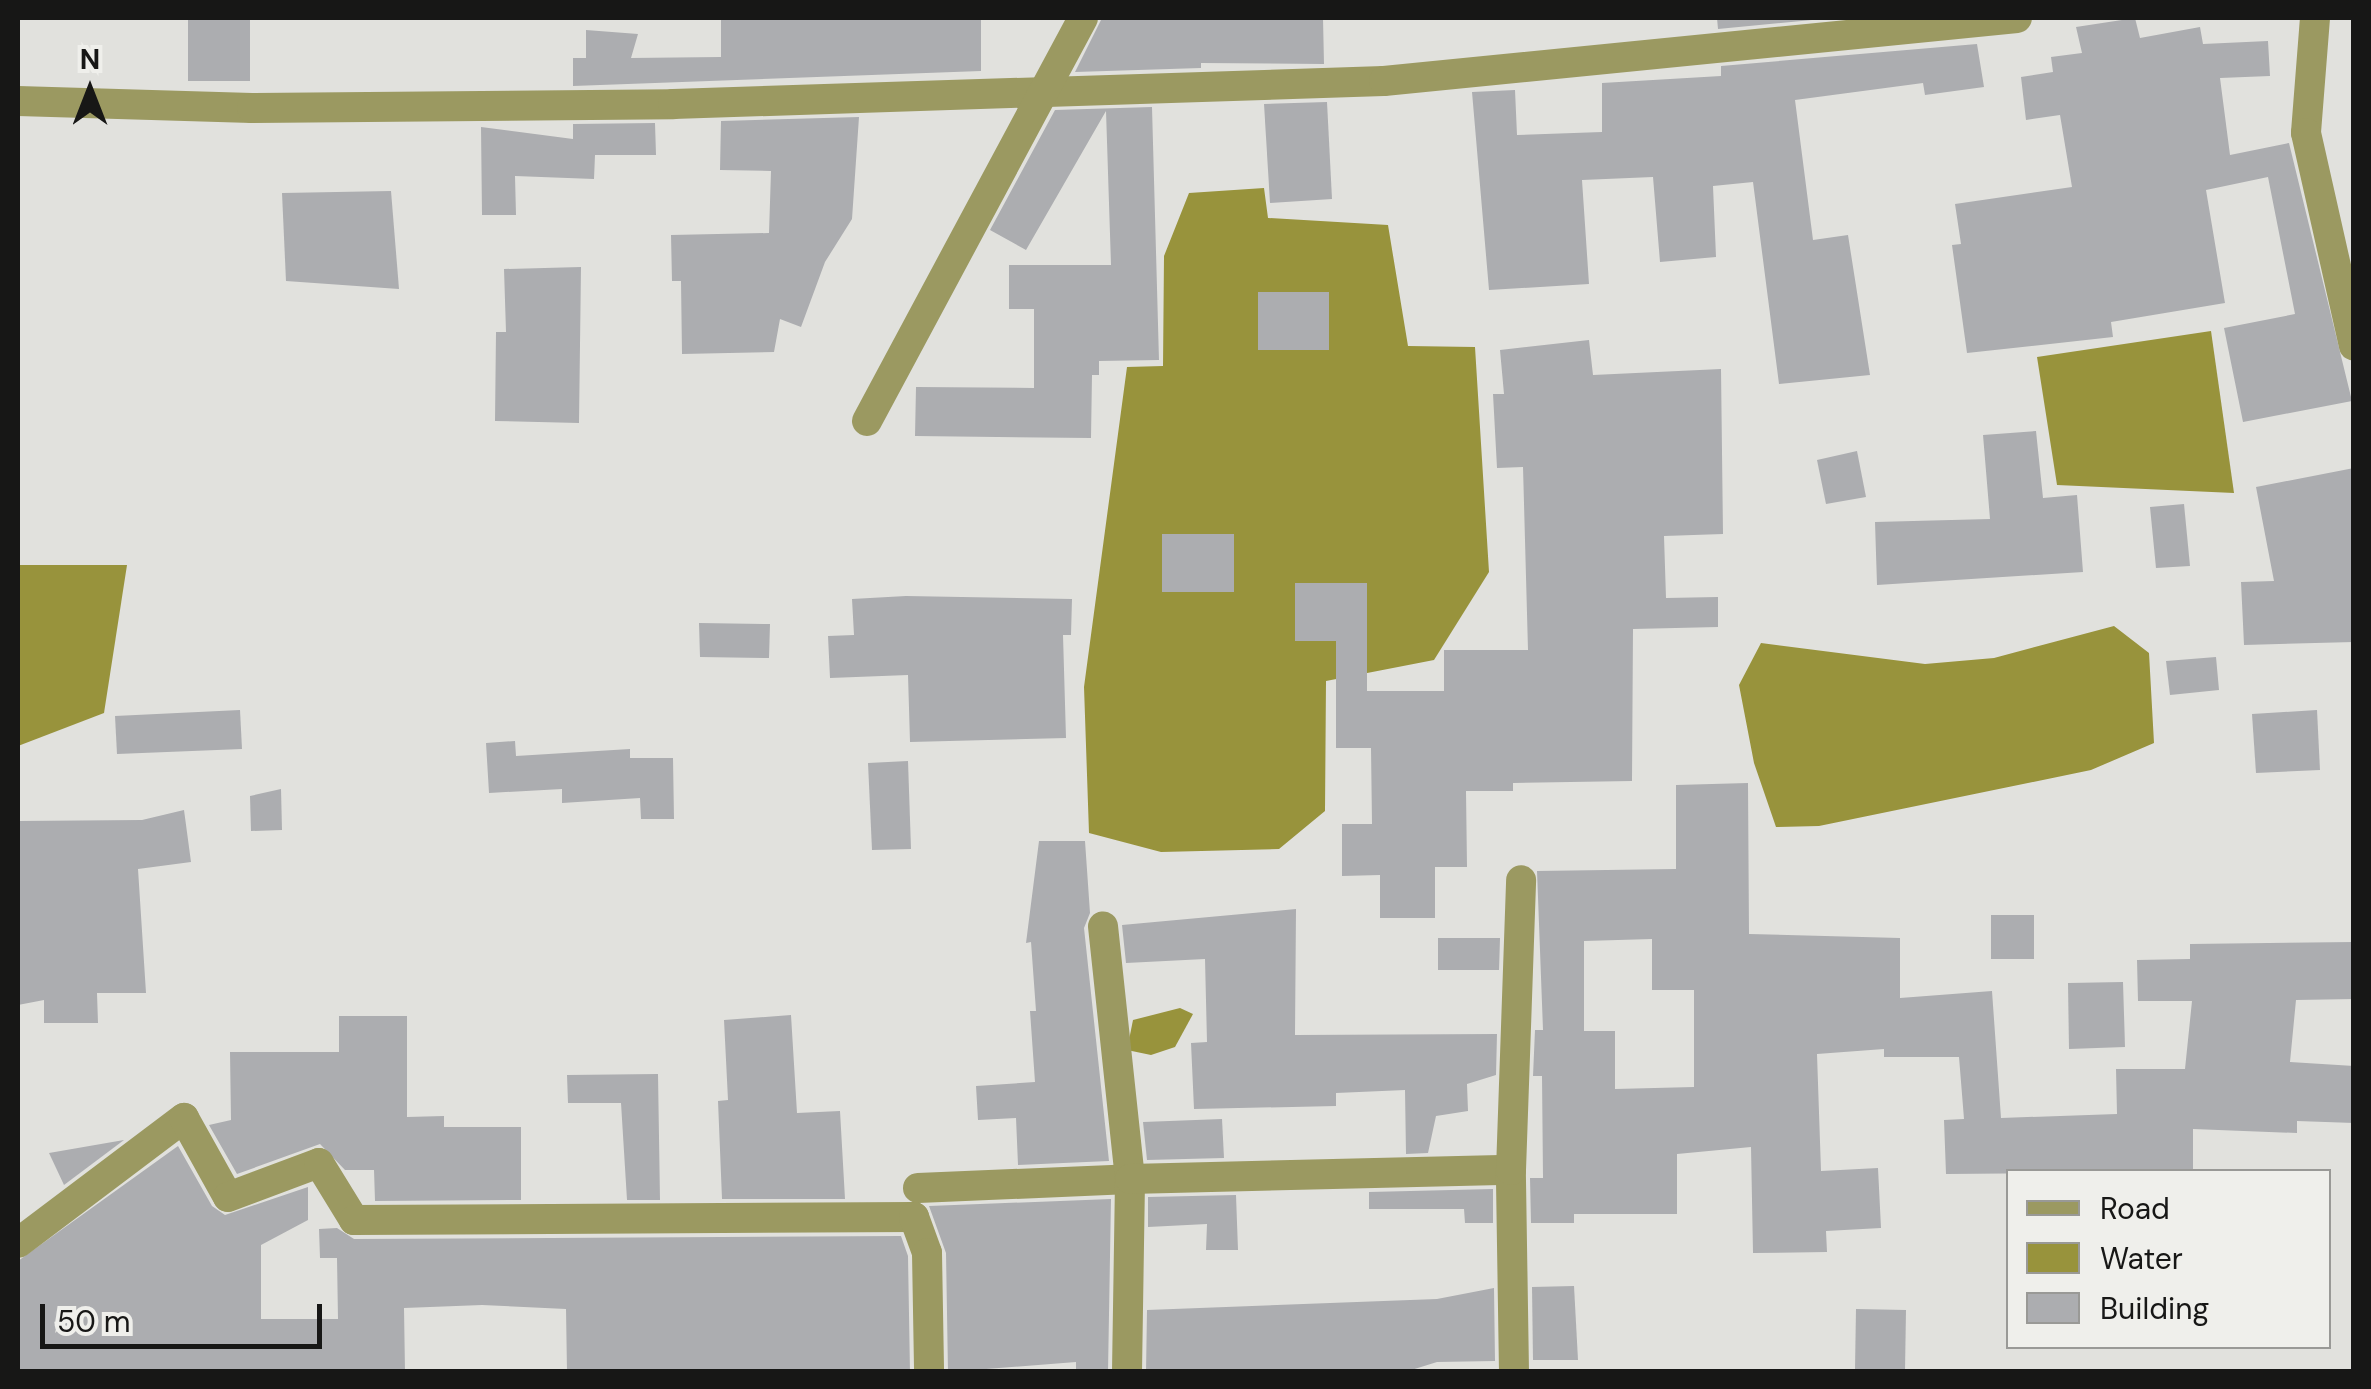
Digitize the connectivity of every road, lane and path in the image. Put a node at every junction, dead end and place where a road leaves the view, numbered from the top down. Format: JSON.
{"nodes":[{"id":1,"x":1083,"y":18,"type":"edge"},
{"id":2,"x":2016,"y":18,"type":"edge"},
{"id":3,"x":2315,"y":18,"type":"edge"},
{"id":4,"x":1047,"y":94,"type":"junction"},
{"id":5,"x":18,"y":101,"type":"edge"},
{"id":6,"x":2354,"y":346,"type":"edge"},
{"id":7,"x":867,"y":421,"type":"dead end"},
{"id":8,"x":1520,"y":880,"type":"dead end"},
{"id":9,"x":1103,"y":926,"type":"dead end"},
{"id":10,"x":1511,"y":1170,"type":"junction"},
{"id":11,"x":1130,"y":1179,"type":"junction"},
{"id":12,"x":918,"y":1188,"type":"dead end"},
{"id":13,"x":18,"y":1242,"type":"edge"},
{"id":14,"x":928,"y":1372,"type":"edge"},
{"id":15,"x":1127,"y":1372,"type":"edge"},
{"id":16,"x":1514,"y":1372,"type":"edge"}],
"edges":[{"from":1,"to":4,"type":"street"},
{"from":2,"to":4,"type":"street"},
{"from":3,"to":6,"type":"street"},
{"from":4,"to":5,"type":"street"},
{"from":4,"to":7,"type":"street"},
{"from":8,"to":10,"type":"street"},
{"from":9,"to":11,"type":"street"},
{"from":10,"to":11,"type":"street"},
{"from":10,"to":16,"type":"street"},
{"from":11,"to":12,"type":"street"},
{"from":11,"to":15,"type":"street"},
{"from":13,"to":14,"type":"street"}]}
